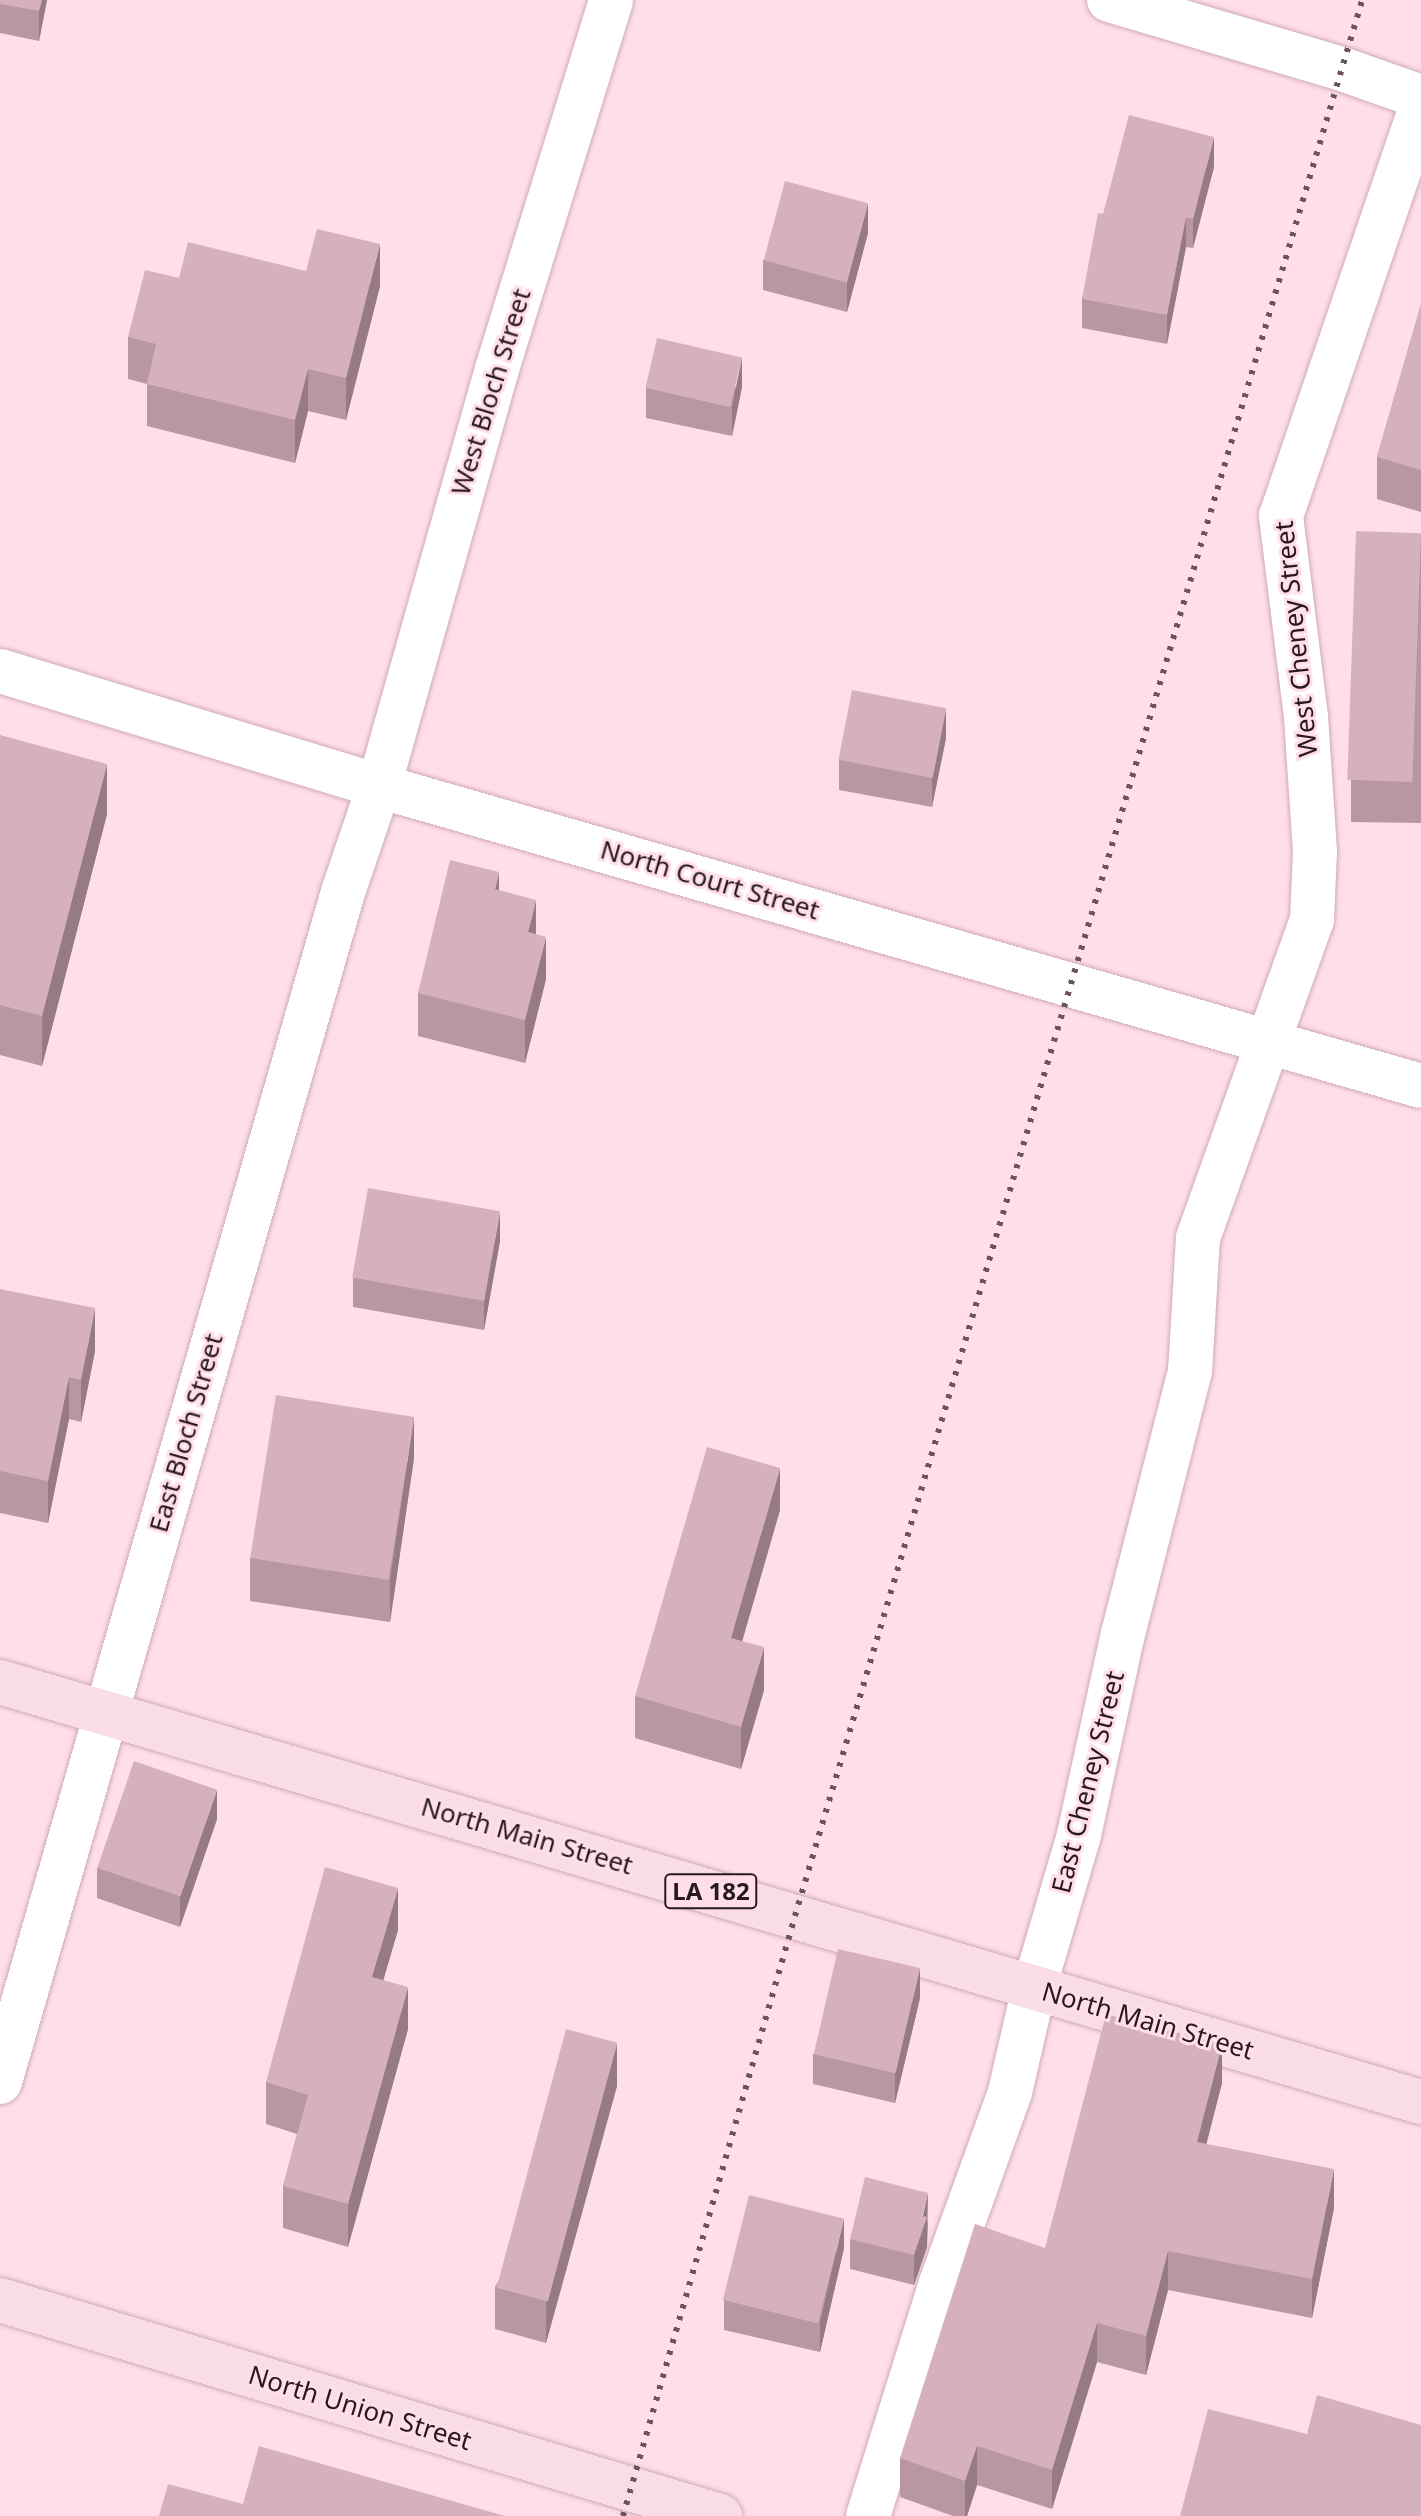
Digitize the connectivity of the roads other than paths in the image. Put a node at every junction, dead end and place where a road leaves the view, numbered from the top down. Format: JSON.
{"nodes":[{"id":1,"x":611,"y":0,"type":"edge"},
{"id":2,"x":1109,"y":0,"type":"edge"},
{"id":3,"x":1421,"y":97,"type":"edge"},
{"id":4,"x":1421,"y":107,"type":"edge"},
{"id":5,"x":0,"y":671,"type":"edge"},
{"id":6,"x":379,"y":786,"type":"junction"},
{"id":7,"x":1267,"y":1041,"type":"junction"},
{"id":8,"x":1421,"y":1086,"type":"edge"},
{"id":9,"x":0,"y":1682,"type":"edge"},
{"id":10,"x":105,"y":1711,"type":"junction"},
{"id":11,"x":1034,"y":1988,"type":"junction"},
{"id":12,"x":0,"y":2082,"type":"edge"},
{"id":13,"x":1421,"y":2102,"type":"edge"},
{"id":14,"x":0,"y":2300,"type":"edge"},
{"id":15,"x":720,"y":2516,"type":"edge"},
{"id":16,"x":868,"y":2516,"type":"edge"}],
"edges":[{"from":1,"to":6,"type":"street","name":"West Bloch Street"},
{"from":2,"to":3,"type":"street"},
{"from":4,"to":7,"type":"street","name":"West Cheney Street"},
{"from":5,"to":6,"type":"street","name":"North Court Street"},
{"from":6,"to":7,"type":"street","name":"North Court Street"},
{"from":6,"to":10,"type":"street","name":"East Bloch Street"},
{"from":7,"to":8,"type":"street","name":"North Court Street"},
{"from":7,"to":11,"type":"street","name":"East Cheney Street"},
{"from":9,"to":10,"type":"main road","name":"North Main Street","number":"LA 182"},
{"from":10,"to":11,"type":"main road","name":"North Main Street","number":"LA 182"},
{"from":10,"to":12,"type":"street","name":"East Bloch Street"},
{"from":11,"to":13,"type":"main road","name":"North Main Street","number":"LA 182"},
{"from":11,"to":16,"type":"street","name":"East Cheney Street"},
{"from":14,"to":15,"type":"main road","name":"North Union Street"}]}
